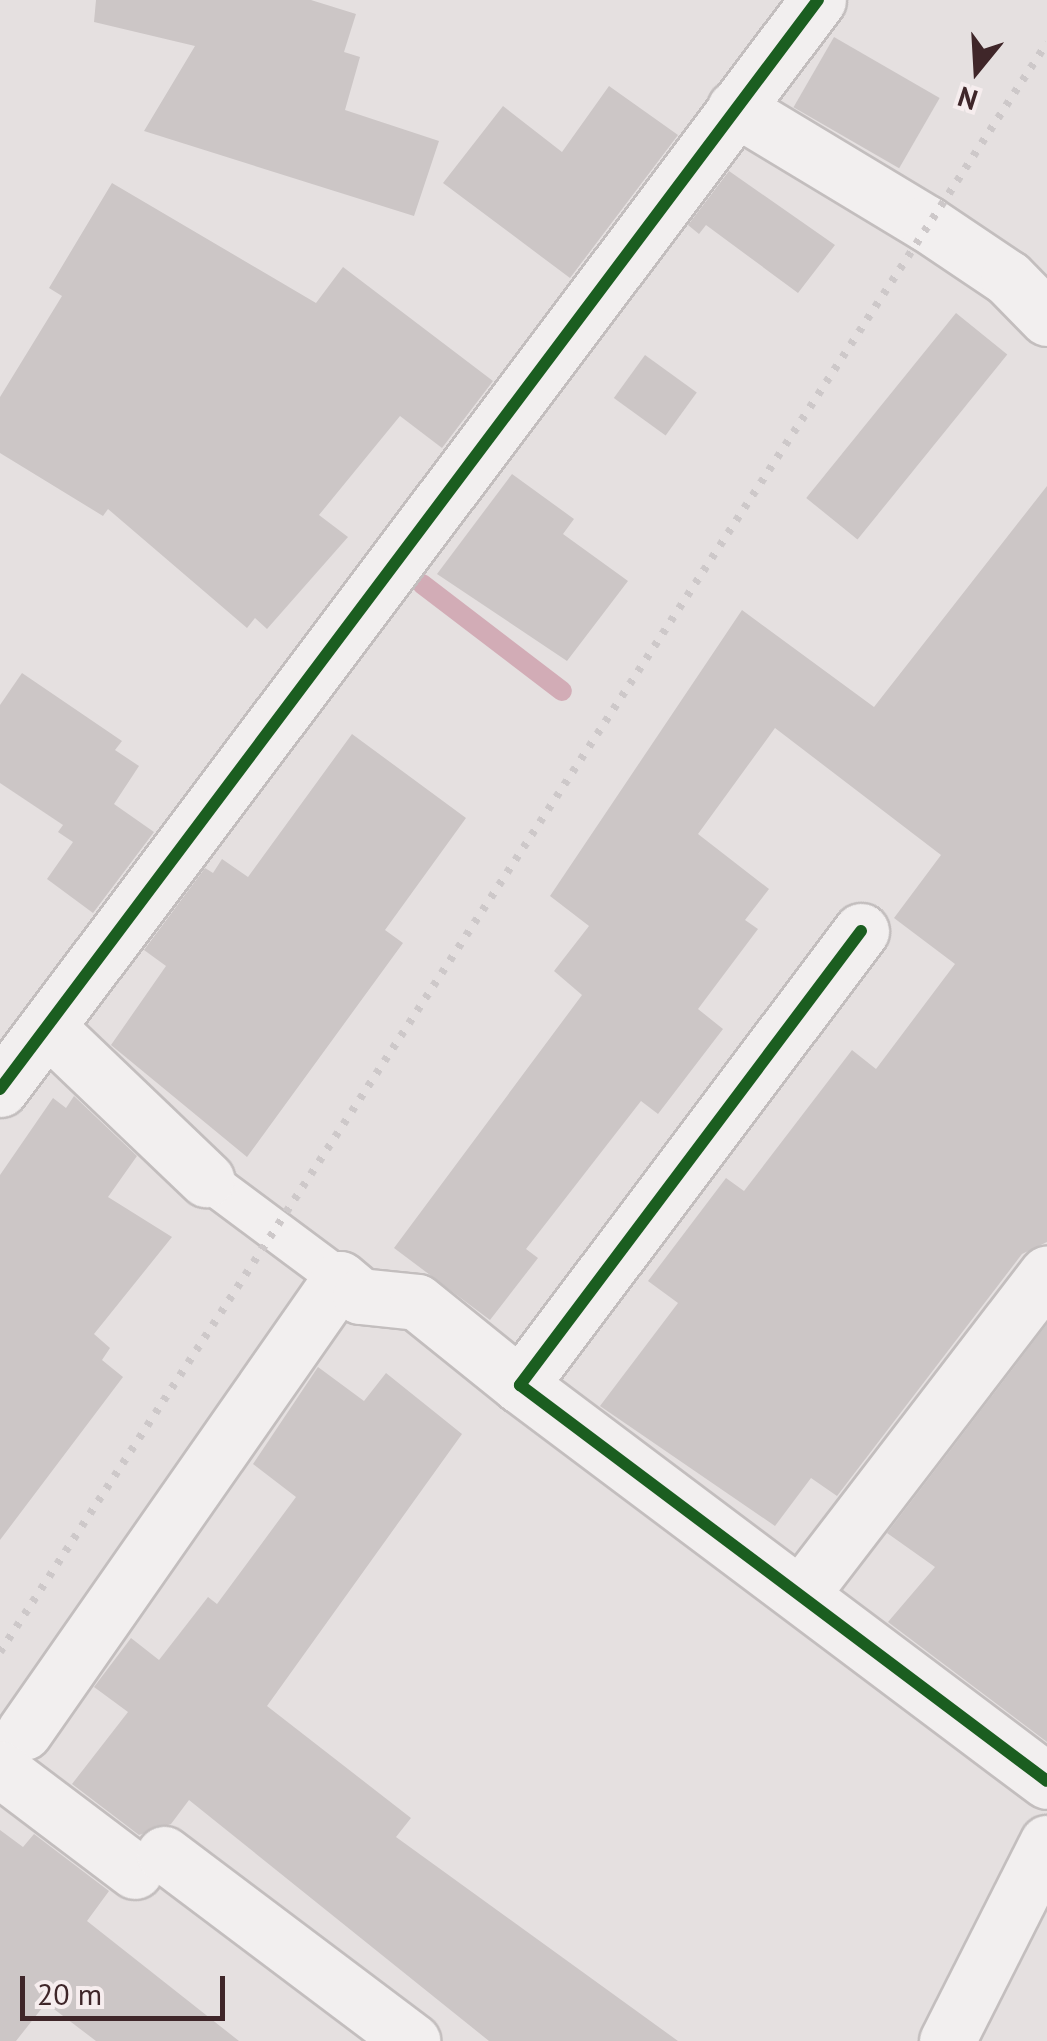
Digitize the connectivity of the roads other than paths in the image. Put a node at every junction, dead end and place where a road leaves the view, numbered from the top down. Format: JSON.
{"nodes":[{"id":1,"x":818,"y":0,"type":"edge"},
{"id":2,"x":735,"y":108,"type":"junction"},
{"id":3,"x":1047,"y":318,"type":"edge"},
{"id":4,"x":861,"y":931,"type":"dead end"},
{"id":5,"x":48,"y":1028,"type":"junction"},
{"id":6,"x":0,"y":1089,"type":"edge"},
{"id":7,"x":206,"y":1179,"type":"joint"},
{"id":8,"x":1047,"y":1273,"type":"edge"},
{"id":9,"x":340,"y":1278,"type":"junction"},
{"id":10,"x":520,"y":1385,"type":"junction"},
{"id":11,"x":801,"y":1594,"type":"junction"},
{"id":12,"x":12,"y":1751,"type":"edge"},
{"id":13,"x":1047,"y":1781,"type":"edge"},
{"id":14,"x":1047,"y":1843,"type":"edge"},
{"id":15,"x":412,"y":2041,"type":"edge"},
{"id":16,"x":946,"y":2041,"type":"edge"}],
"edges":[{"from":1,"to":2,"type":"street"},
{"from":2,"to":3,"type":"street"},
{"from":2,"to":5,"type":"street"},
{"from":4,"to":10,"type":"street"},
{"from":5,"to":6,"type":"street"},
{"from":5,"to":7,"type":"street"},
{"from":7,"to":9,"type":"lane"},
{"from":8,"to":11,"type":"street"},
{"from":9,"to":10,"type":"street"},
{"from":9,"to":12,"type":"street"},
{"from":10,"to":11,"type":"street"},
{"from":11,"to":13,"type":"street"},
{"from":12,"to":15,"type":"street"},
{"from":14,"to":16,"type":"street"}]}
